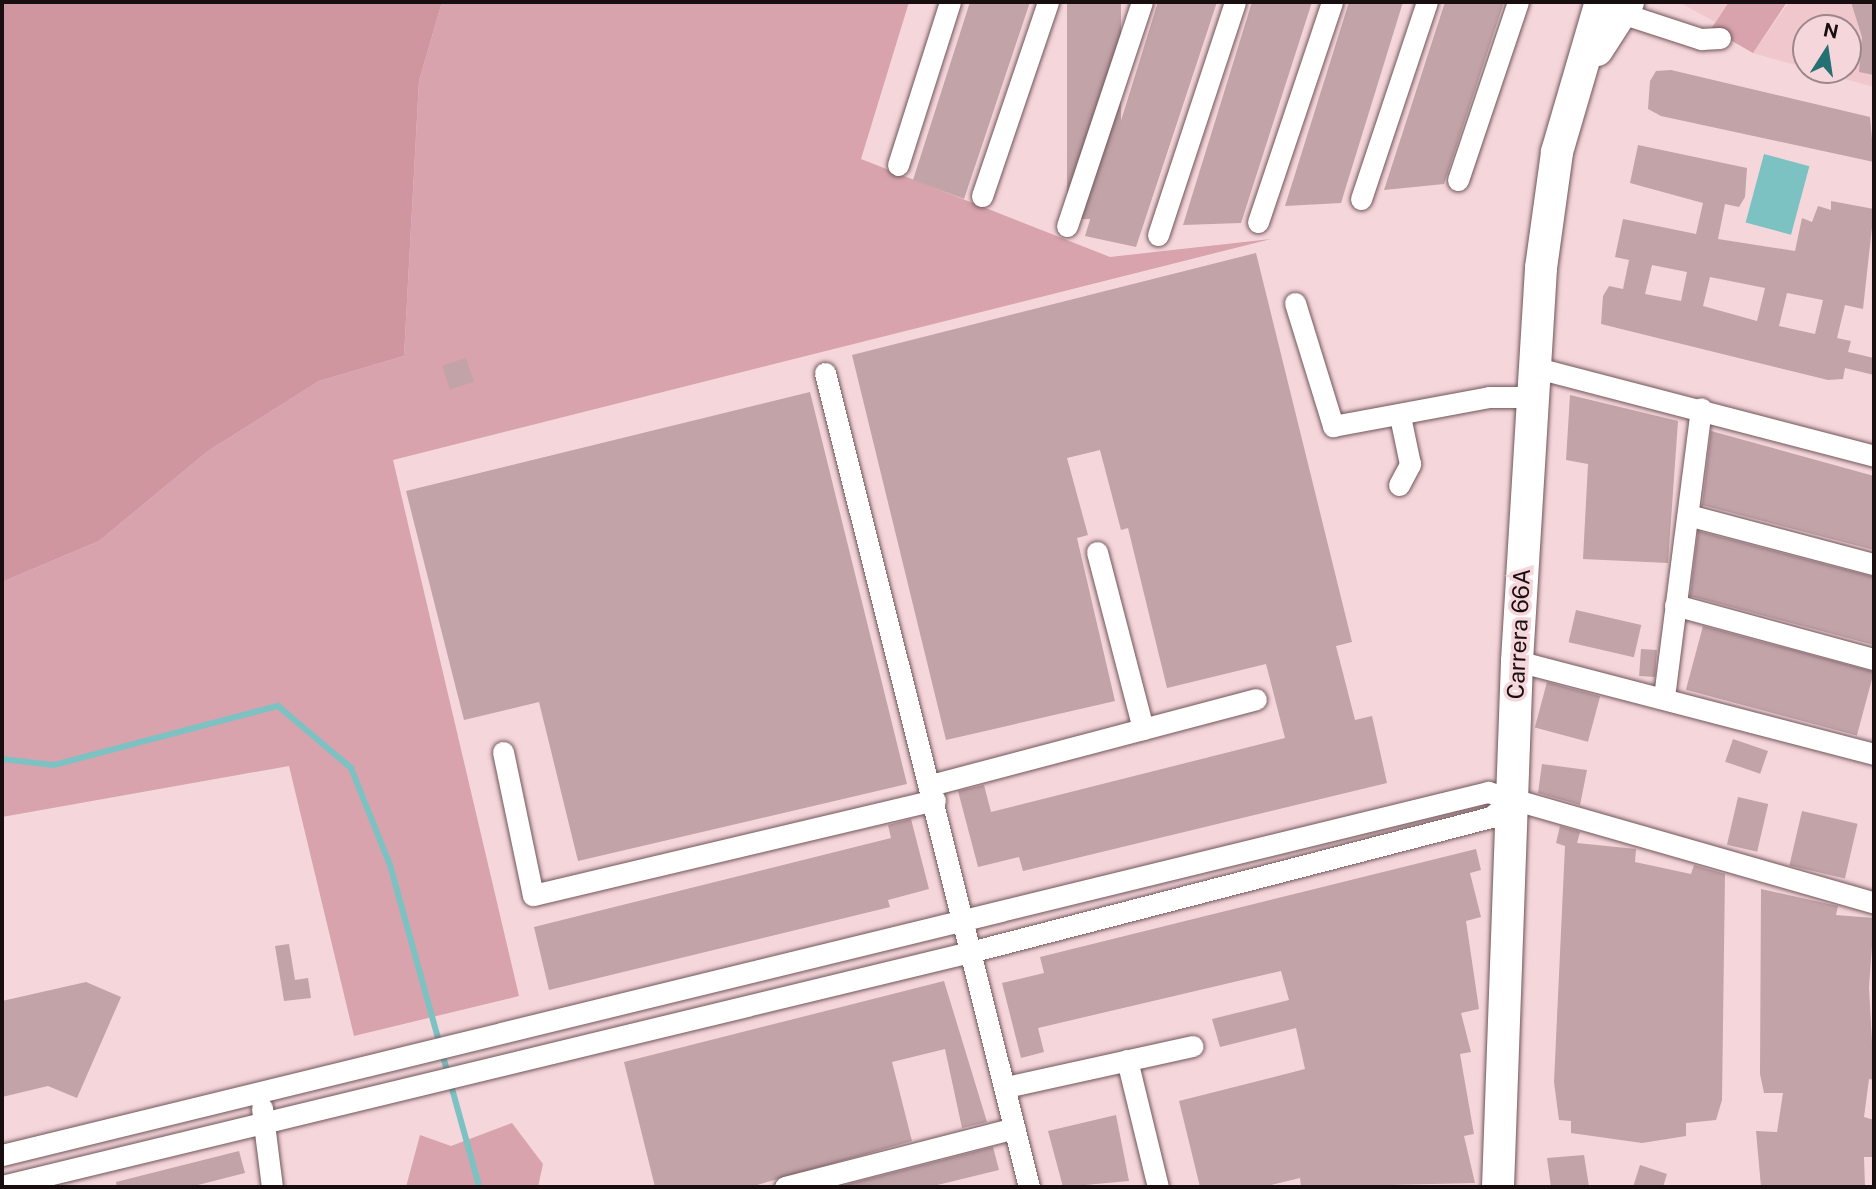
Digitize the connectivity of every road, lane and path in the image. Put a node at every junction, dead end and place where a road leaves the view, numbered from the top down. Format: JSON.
{"nodes":[{"id":1,"x":950,"y":2,"type":"edge"},
{"id":2,"x":1048,"y":2,"type":"edge"},
{"id":3,"x":1142,"y":2,"type":"edge"},
{"id":4,"x":1235,"y":2,"type":"edge"},
{"id":5,"x":1332,"y":2,"type":"edge"},
{"id":6,"x":1427,"y":2,"type":"edge"},
{"id":7,"x":1518,"y":2,"type":"edge"},
{"id":8,"x":1613,"y":6,"type":"edge"},
{"id":9,"x":1720,"y":38,"type":"dead end"},
{"id":10,"x":898,"y":166,"type":"dead end"},
{"id":11,"x":1458,"y":180,"type":"dead end"},
{"id":12,"x":982,"y":196,"type":"dead end"},
{"id":13,"x":1361,"y":199,"type":"dead end"},
{"id":14,"x":1258,"y":222,"type":"dead end"},
{"id":15,"x":1066,"y":226,"type":"dead end"},
{"id":16,"x":1158,"y":235,"type":"dead end"},
{"id":17,"x":1295,"y":303,"type":"dead end"},
{"id":18,"x":825,"y":373,"type":"dead end"},
{"id":19,"x":1536,"y":382,"type":"junction"},
{"id":20,"x":1701,"y":408,"type":"junction"},
{"id":21,"x":1400,"y":416,"type":"junction"},
{"id":22,"x":1874,"y":456,"type":"edge"},
{"id":23,"x":1399,"y":485,"type":"dead end"},
{"id":24,"x":1688,"y":514,"type":"junction"},
{"id":25,"x":1097,"y":552,"type":"dead end"},
{"id":26,"x":1874,"y":564,"type":"edge"},
{"id":27,"x":1675,"y":606,"type":"junction"},
{"id":28,"x":1874,"y":659,"type":"edge"},
{"id":29,"x":1517,"y":661,"type":"junction"},
{"id":30,"x":1664,"y":697,"type":"junction"},
{"id":31,"x":1256,"y":699,"type":"dead end"},
{"id":32,"x":1143,"y":729,"type":"junction"},
{"id":33,"x":503,"y":752,"type":"dead end"},
{"id":34,"x":1874,"y":754,"type":"edge"},
{"id":35,"x":934,"y":792,"type":"junction"},
{"id":36,"x":1511,"y":800,"type":"junction"},
{"id":37,"x":1874,"y":903,"type":"edge"},
{"id":38,"x":965,"y":917,"type":"junction"},
{"id":39,"x":974,"y":951,"type":"junction"},
{"id":40,"x":1193,"y":1046,"type":"dead end"},
{"id":41,"x":1127,"y":1060,"type":"junction"},
{"id":42,"x":1006,"y":1087,"type":"junction"},
{"id":43,"x":260,"y":1091,"type":"junction"},
{"id":44,"x":264,"y":1121,"type":"junction"},
{"id":45,"x":1016,"y":1128,"type":"junction"},
{"id":46,"x":2,"y":1155,"type":"edge"},
{"id":47,"x":2,"y":1186,"type":"edge"},
{"id":48,"x":272,"y":1187,"type":"edge"},
{"id":49,"x":785,"y":1187,"type":"edge"},
{"id":50,"x":1029,"y":1187,"type":"edge"},
{"id":51,"x":1158,"y":1187,"type":"edge"},
{"id":52,"x":1498,"y":1187,"type":"edge"}],
"edges":[{"from":1,"to":10,"type":"street"},
{"from":2,"to":12,"type":"street"},
{"from":3,"to":15,"type":"street"},
{"from":4,"to":16,"type":"street"},
{"from":5,"to":14,"type":"street"},
{"from":6,"to":13,"type":"street"},
{"from":7,"to":11,"type":"street"},
{"from":8,"to":9,"type":"street"},
{"from":8,"to":19,"type":"street","name":"Carrera 66A"},
{"from":17,"to":21,"type":"street"},
{"from":18,"to":35,"type":"street"},
{"from":19,"to":20,"type":"street"},
{"from":19,"to":21,"type":"street"},
{"from":19,"to":29,"type":"street","name":"Carrera 66A"},
{"from":20,"to":22,"type":"street"},
{"from":20,"to":24,"type":"street"},
{"from":21,"to":23,"type":"street"},
{"from":24,"to":26,"type":"street"},
{"from":24,"to":27,"type":"street"},
{"from":25,"to":32,"type":"street"},
{"from":27,"to":28,"type":"street"},
{"from":27,"to":30,"type":"street"},
{"from":29,"to":30,"type":"street"},
{"from":29,"to":36,"type":"street","name":"Carrera 66A"},
{"from":30,"to":34,"type":"street"},
{"from":31,"to":32,"type":"street"},
{"from":32,"to":35,"type":"street"},
{"from":33,"to":35,"type":"street"},
{"from":35,"to":38,"type":"street"},
{"from":36,"to":37,"type":"street"},
{"from":36,"to":38,"type":"street"},
{"from":36,"to":39,"type":"street"},
{"from":36,"to":52,"type":"street","name":"Carrera 66A"},
{"from":38,"to":39,"type":"street"},
{"from":38,"to":43,"type":"street"},
{"from":39,"to":42,"type":"street"},
{"from":39,"to":44,"type":"street"},
{"from":40,"to":41,"type":"street"},
{"from":41,"to":42,"type":"street"},
{"from":41,"to":51,"type":"street"},
{"from":42,"to":45,"type":"street"},
{"from":43,"to":44,"type":"street"},
{"from":43,"to":46,"type":"street"},
{"from":44,"to":47,"type":"street"},
{"from":44,"to":48,"type":"street"},
{"from":45,"to":49,"type":"street"},
{"from":45,"to":50,"type":"street"}]}
